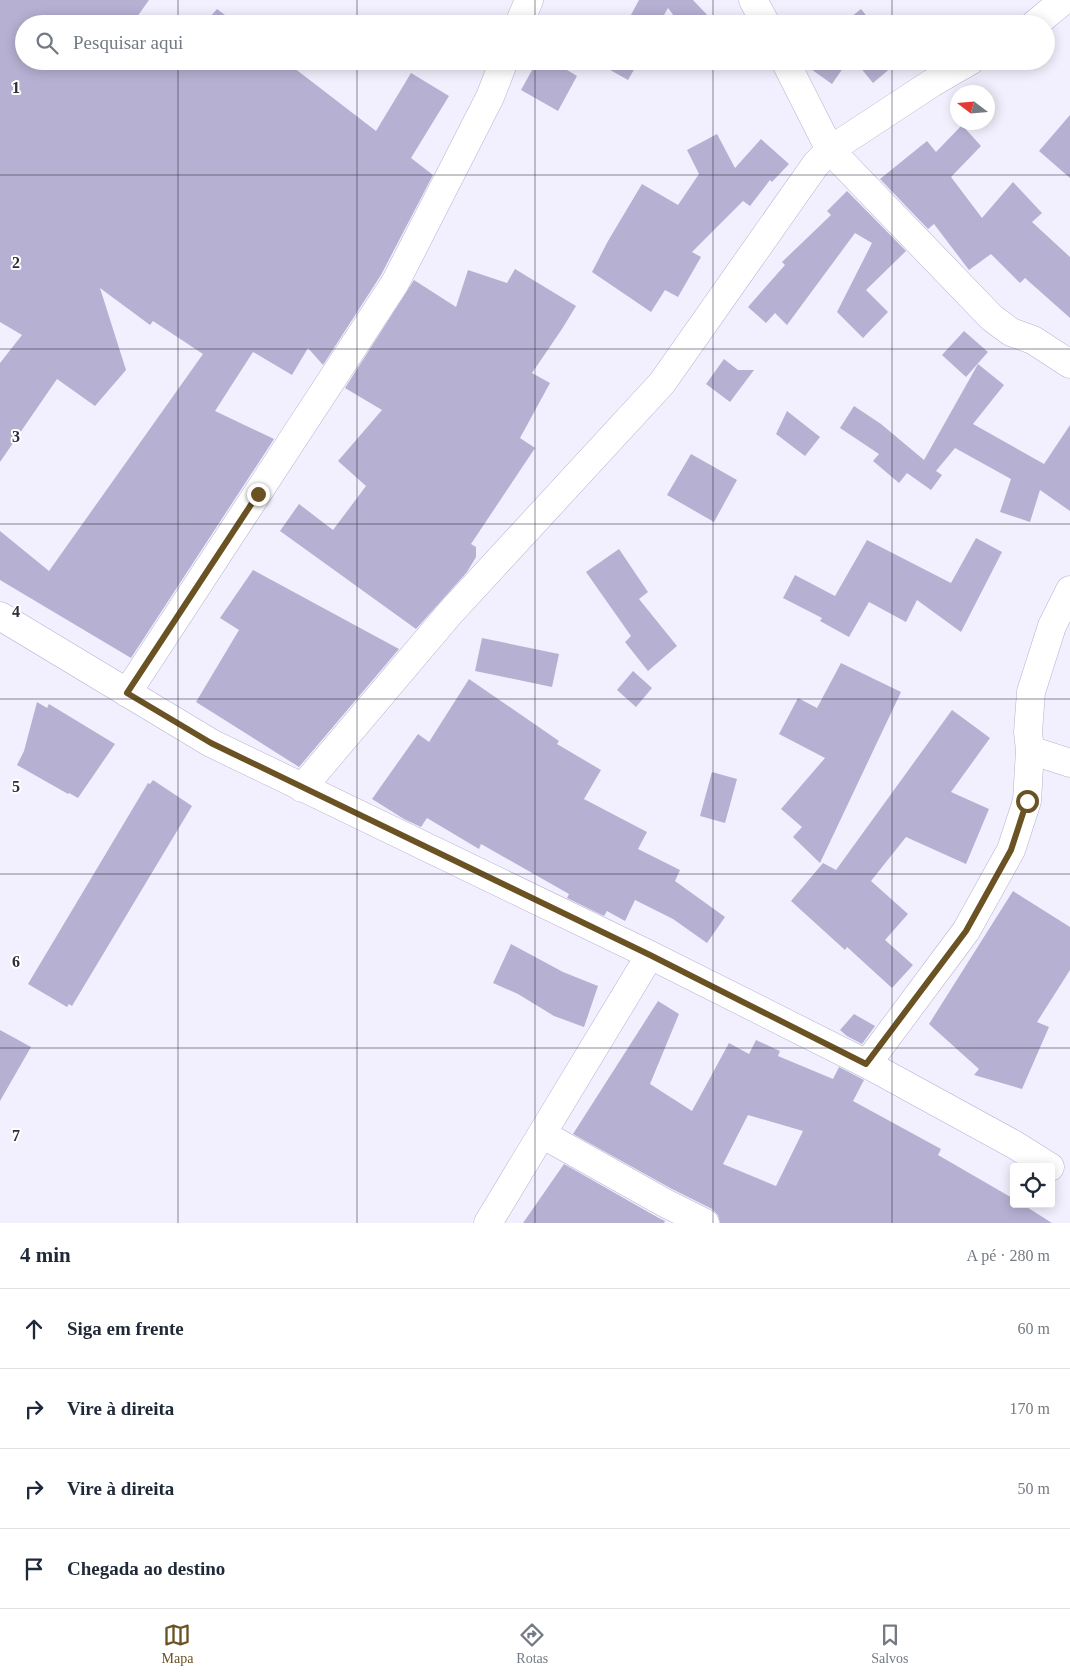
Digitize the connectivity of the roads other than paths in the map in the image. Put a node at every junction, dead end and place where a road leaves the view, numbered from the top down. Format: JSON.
{"nodes":[{"id":1,"x":529,"y":0,"type":"edge"},
{"id":2,"x":752,"y":0,"type":"edge"},
{"id":3,"x":1064,"y":0,"type":"edge"},
{"id":4,"x":523,"y":15,"type":"edge"},
{"id":5,"x":761,"y":15,"type":"edge"},
{"id":6,"x":1046,"y":15,"type":"edge"},
{"id":7,"x":500,"y":70,"type":"edge"},
{"id":8,"x":790,"y":70,"type":"edge"},
{"id":9,"x":954,"y":70,"type":"edge"},
{"id":10,"x":830,"y":150,"type":"junction"},
{"id":11,"x":1070,"y":364,"type":"edge"},
{"id":12,"x":1070,"y":590,"type":"edge"},
{"id":13,"x":0,"y":616,"type":"edge"},
{"id":14,"x":127,"y":693,"type":"junction"},
{"id":15,"x":1030,"y":750,"type":"junction"},
{"id":16,"x":1070,"y":763,"type":"edge"},
{"id":17,"x":302,"y":788,"type":"junction"},
{"id":18,"x":650,"y":955,"type":"junction"},
{"id":19,"x":866,"y":1064,"type":"junction"},
{"id":20,"x":542,"y":1134,"type":"junction"},
{"id":21,"x":1045,"y":1163,"type":"edge"},
{"id":22,"x":1055,"y":1170,"type":"edge"},
{"id":23,"x":1070,"y":1179,"type":"edge"},
{"id":24,"x":488,"y":1223,"type":"edge"},
{"id":25,"x":705,"y":1223,"type":"edge"}],
"edges":[{"from":1,"to":4,"type":"street"},
{"from":2,"to":5,"type":"street"},
{"from":3,"to":6,"type":"street"},
{"from":7,"to":14,"type":"street"},
{"from":8,"to":10,"type":"street"},
{"from":9,"to":10,"type":"street"},
{"from":10,"to":11,"type":"street"},
{"from":10,"to":17,"type":"street"},
{"from":12,"to":15,"type":"street"},
{"from":13,"to":14,"type":"street"},
{"from":14,"to":17,"type":"street"},
{"from":15,"to":16,"type":"street"},
{"from":15,"to":19,"type":"street"},
{"from":17,"to":18,"type":"street"},
{"from":18,"to":19,"type":"street"},
{"from":18,"to":20,"type":"street"},
{"from":19,"to":21,"type":"street"},
{"from":20,"to":24,"type":"street"},
{"from":20,"to":25,"type":"street"},
{"from":22,"to":23,"type":"street"}]}
